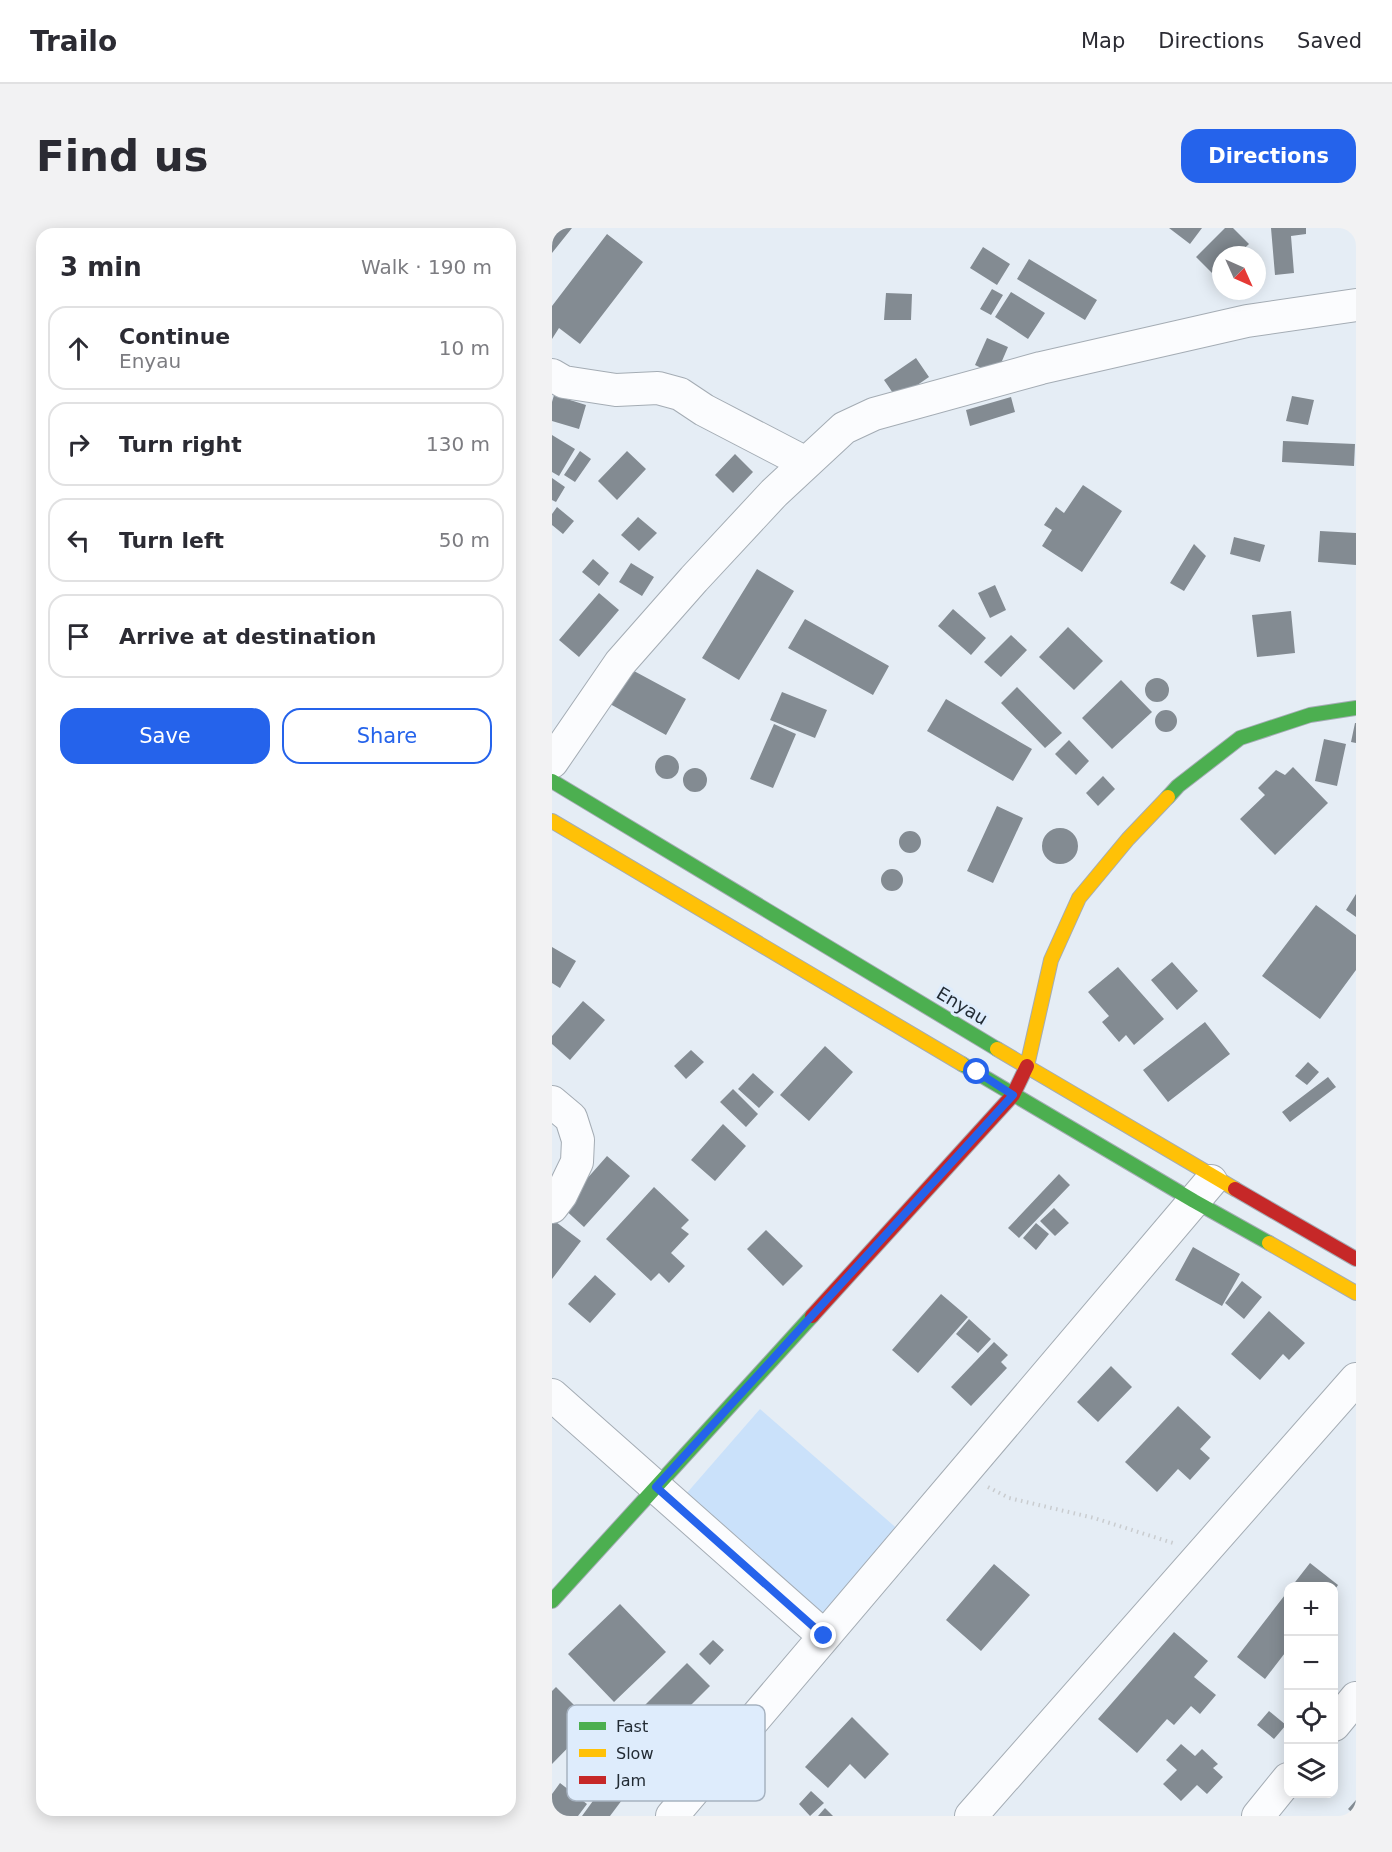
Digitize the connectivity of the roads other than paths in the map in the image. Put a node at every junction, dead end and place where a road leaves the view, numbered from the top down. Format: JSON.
{"nodes":[{"id":1,"x":1356,"y":305,"type":"edge"},
{"id":2,"x":552,"y":375,"type":"edge"},
{"id":3,"x":806,"y":463,"type":"junction"},
{"id":4,"x":1356,"y":708,"type":"edge"},
{"id":5,"x":552,"y":762,"type":"edge"},
{"id":6,"x":552,"y":781,"type":"edge"},
{"id":7,"x":552,"y":821,"type":"edge"},
{"id":8,"x":1027,"y":1067,"type":"junction"},
{"id":9,"x":1013,"y":1095,"type":"junction"},
{"id":10,"x":552,"y":1102,"type":"edge"},
{"id":11,"x":1215,"y":1176,"type":"junction"},
{"id":12,"x":1194,"y":1202,"type":"junction"},
{"id":13,"x":552,"y":1207,"type":"edge"},
{"id":14,"x":1356,"y":1258,"type":"edge"},
{"id":15,"x":1356,"y":1293,"type":"edge"},
{"id":16,"x":1356,"y":1379,"type":"edge"},
{"id":17,"x":552,"y":1395,"type":"edge"},
{"id":18,"x":656,"y":1487,"type":"junction"},
{"id":19,"x":552,"y":1601,"type":"edge"},
{"id":20,"x":824,"y":1636,"type":"junction"},
{"id":21,"x":1356,"y":1698,"type":"edge"},
{"id":22,"x":765,"y":1706,"type":"edge"},
{"id":23,"x":1338,"y":1720,"type":"edge"},
{"id":24,"x":1284,"y":1784,"type":"edge"},
{"id":25,"x":685,"y":1801,"type":"edge"},
{"id":26,"x":672,"y":1816,"type":"edge"},
{"id":27,"x":971,"y":1816,"type":"edge"},
{"id":28,"x":1258,"y":1816,"type":"edge"}],
"edges":[{"from":1,"to":3,"type":"street"},
{"from":2,"to":3,"type":"street"},
{"from":3,"to":5,"type":"street"},
{"from":4,"to":8,"type":"street"},
{"from":6,"to":8,"type":"street","name":"Enyau"},
{"from":7,"to":9,"type":"street"},
{"from":8,"to":9,"type":"street"},
{"from":8,"to":11,"type":"street","name":"Enyau"},
{"from":9,"to":12,"type":"street"},
{"from":9,"to":18,"type":"street"},
{"from":10,"to":13,"type":"street"},
{"from":11,"to":12,"type":"street"},
{"from":11,"to":14,"type":"street","name":"Enyau"},
{"from":12,"to":15,"type":"street"},
{"from":12,"to":20,"type":"street"},
{"from":16,"to":27,"type":"street"},
{"from":17,"to":18,"type":"street"},
{"from":18,"to":19,"type":"street"},
{"from":18,"to":20,"type":"street"},
{"from":20,"to":22,"type":"street"},
{"from":21,"to":23,"type":"street"},
{"from":24,"to":28,"type":"street"},
{"from":25,"to":26,"type":"street"}]}
